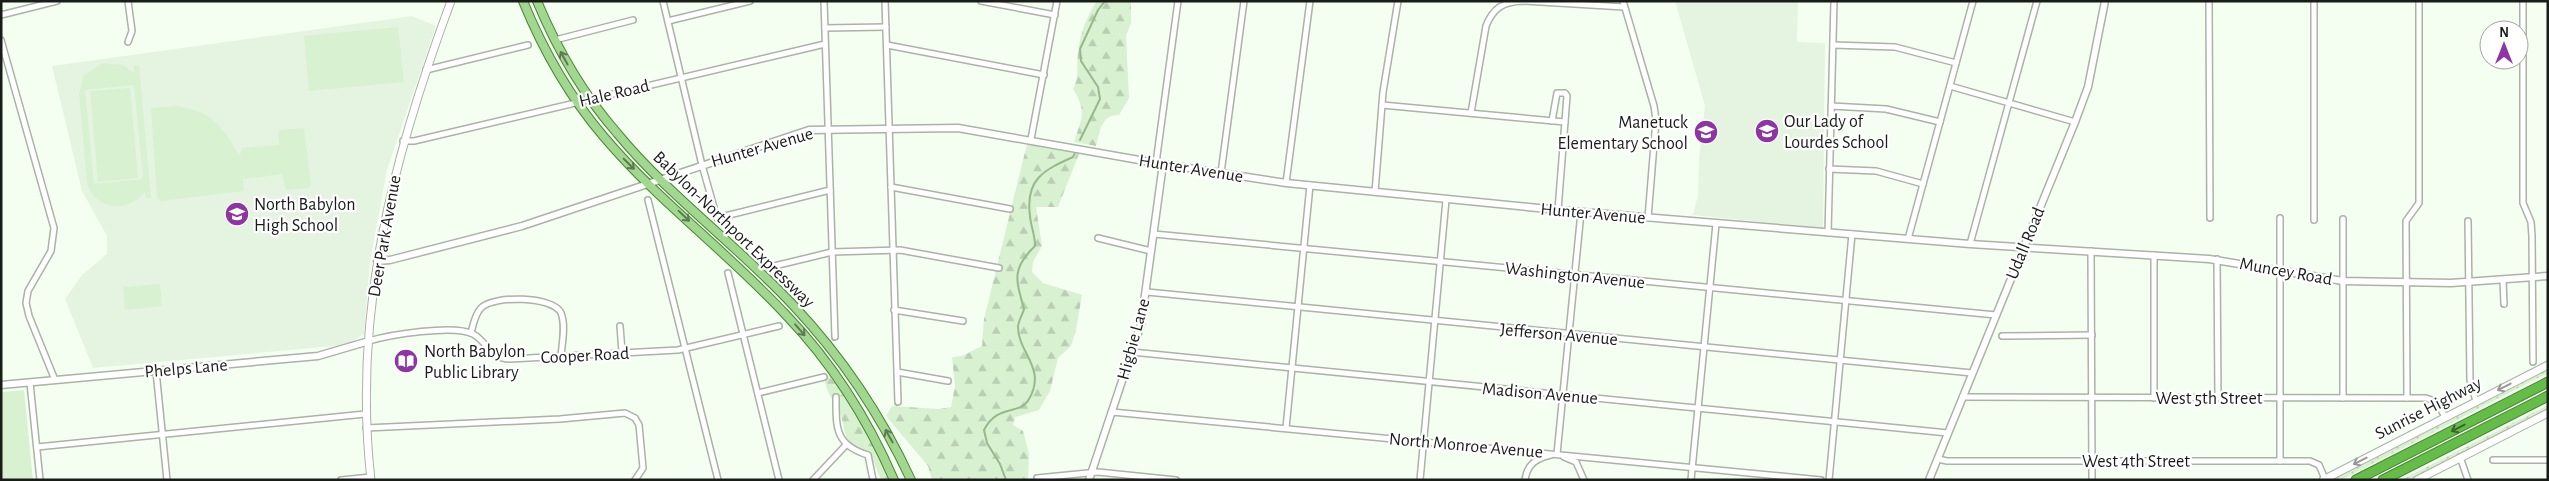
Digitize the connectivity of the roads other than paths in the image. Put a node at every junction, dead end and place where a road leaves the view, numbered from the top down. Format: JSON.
{"nodes":[{"id":1,"x":57,"y":1,"type":"edge"},
{"id":2,"x":128,"y":1,"type":"edge"},
{"id":3,"x":451,"y":1,"type":"edge"},
{"id":4,"x":523,"y":1,"type":"edge"},
{"id":5,"x":537,"y":1,"type":"edge"},
{"id":6,"x":663,"y":1,"type":"edge"},
{"id":7,"x":750,"y":1,"type":"edge"},
{"id":8,"x":824,"y":1,"type":"edge"},
{"id":9,"x":886,"y":1,"type":"edge"},
{"id":10,"x":981,"y":1,"type":"edge"},
{"id":11,"x":1057,"y":1,"type":"edge"},
{"id":12,"x":1178,"y":1,"type":"edge"},
{"id":13,"x":1244,"y":1,"type":"edge"},
{"id":14,"x":1398,"y":1,"type":"edge"},
{"id":15,"x":1834,"y":1,"type":"edge"},
{"id":16,"x":2037,"y":1,"type":"edge"},
{"id":17,"x":2105,"y":1,"type":"edge"},
{"id":18,"x":2209,"y":1,"type":"edge"},
{"id":19,"x":2314,"y":1,"type":"edge"},
{"id":20,"x":2419,"y":1,"type":"edge"},
{"id":21,"x":2523,"y":1,"type":"edge"},
{"id":22,"x":1308,"y":2,"type":"edge"},
{"id":23,"x":1509,"y":2,"type":"edge"},
{"id":24,"x":1971,"y":2,"type":"edge"},
{"id":25,"x":1624,"y":4,"type":"edge"},
{"id":26,"x":1055,"y":14,"type":"junction"},
{"id":27,"x":1,"y":15,"type":"edge"},
{"id":28,"x":633,"y":20,"type":"dead end"},
{"id":29,"x":668,"y":21,"type":"junction"},
{"id":30,"x":886,"y":26,"type":"junction"},
{"id":31,"x":825,"y":28,"type":"junction"},
{"id":32,"x":1,"y":40,"type":"edge"},
{"id":33,"x":555,"y":40,"type":"junction"},
{"id":34,"x":128,"y":42,"type":"dead end"},
{"id":35,"x":826,"y":44,"type":"junction"},
{"id":36,"x":528,"y":45,"type":"dead end"},
{"id":37,"x":887,"y":45,"type":"junction"},
{"id":38,"x":1833,"y":45,"type":"junction"},
{"id":39,"x":1956,"y":63,"type":"junction"},
{"id":40,"x":425,"y":70,"type":"junction"},
{"id":41,"x":1044,"y":74,"type":"junction"},
{"id":42,"x":681,"y":78,"type":"junction"},
{"id":43,"x":1950,"y":86,"type":"junction"},
{"id":44,"x":590,"y":99,"type":"junction"},
{"id":45,"x":577,"y":102,"type":"junction"},
{"id":46,"x":2009,"y":102,"type":"junction"},
{"id":47,"x":1382,"y":105,"type":"junction"},
{"id":48,"x":1831,"y":106,"type":"junction"},
{"id":49,"x":1471,"y":113,"type":"junction"},
{"id":50,"x":1552,"y":121,"type":"junction"},
{"id":51,"x":1565,"y":122,"type":"junction"},
{"id":52,"x":1940,"y":122,"type":"junction"},
{"id":53,"x":2075,"y":122,"type":"junction"},
{"id":54,"x":889,"y":128,"type":"junction"},
{"id":55,"x":827,"y":129,"type":"junction"},
{"id":56,"x":1031,"y":139,"type":"junction"},
{"id":57,"x":403,"y":141,"type":"junction"},
{"id":58,"x":1160,"y":164,"type":"junction"},
{"id":59,"x":702,"y":165,"type":"junction"},
{"id":60,"x":1830,"y":169,"type":"junction"},
{"id":61,"x":1221,"y":173,"type":"junction"},
{"id":62,"x":660,"y":179,"type":"junction"},
{"id":63,"x":648,"y":183,"type":"junction"},
{"id":64,"x":1286,"y":183,"type":"junction"},
{"id":65,"x":1923,"y":184,"type":"junction"},
{"id":66,"x":1310,"y":186,"type":"junction"},
{"id":67,"x":891,"y":187,"type":"junction"},
{"id":68,"x":830,"y":190,"type":"junction"},
{"id":69,"x":1374,"y":192,"type":"junction"},
{"id":70,"x":648,"y":200,"type":"dead end"},
{"id":71,"x":1446,"y":200,"type":"junction"},
{"id":72,"x":1010,"y":209,"type":"dead end"},
{"id":73,"x":1558,"y":210,"type":"junction"},
{"id":74,"x":1581,"y":212,"type":"junction"},
{"id":75,"x":1648,"y":218,"type":"junction"},
{"id":76,"x":2210,"y":218,"type":"dead end"},
{"id":77,"x":2280,"y":218,"type":"dead end"},
{"id":78,"x":2343,"y":219,"type":"dead end"},
{"id":79,"x":2314,"y":220,"type":"dead end"},
{"id":80,"x":2468,"y":221,"type":"dead end"},
{"id":81,"x":1716,"y":224,"type":"junction"},
{"id":82,"x":1828,"y":233,"type":"junction"},
{"id":83,"x":1154,"y":234,"type":"junction"},
{"id":84,"x":1852,"y":234,"type":"junction"},
{"id":85,"x":1098,"y":238,"type":"dead end"},
{"id":86,"x":1908,"y":239,"type":"junction"},
{"id":87,"x":1970,"y":244,"type":"junction"},
{"id":88,"x":2024,"y":246,"type":"junction"},
{"id":89,"x":1304,"y":248,"type":"junction"},
{"id":90,"x":2091,"y":250,"type":"junction"},
{"id":91,"x":893,"y":251,"type":"junction"},
{"id":92,"x":1151,"y":251,"type":"junction"},
{"id":93,"x":832,"y":252,"type":"junction"},
{"id":94,"x":2154,"y":255,"type":"junction"},
{"id":95,"x":2217,"y":260,"type":"junction"},
{"id":96,"x":377,"y":261,"type":"junction"},
{"id":97,"x":1440,"y":262,"type":"junction"},
{"id":98,"x":770,"y":267,"type":"dead end"},
{"id":99,"x":999,"y":268,"type":"dead end"},
{"id":100,"x":2280,"y":272,"type":"junction"},
{"id":101,"x":728,"y":273,"type":"dead end"},
{"id":102,"x":1575,"y":275,"type":"junction"},
{"id":103,"x":2548,"y":276,"type":"edge"},
{"id":104,"x":2532,"y":278,"type":"junction"},
{"id":105,"x":2503,"y":280,"type":"junction"},
{"id":106,"x":2343,"y":281,"type":"junction"},
{"id":107,"x":2468,"y":282,"type":"junction"},
{"id":108,"x":2405,"y":283,"type":"junction"},
{"id":109,"x":1711,"y":288,"type":"junction"},
{"id":110,"x":1147,"y":292,"type":"junction"},
{"id":111,"x":1846,"y":301,"type":"junction"},
{"id":112,"x":2504,"y":304,"type":"dead end"},
{"id":113,"x":1298,"y":308,"type":"junction"},
{"id":114,"x":894,"y":310,"type":"junction"},
{"id":115,"x":1996,"y":315,"type":"junction"},
{"id":116,"x":963,"y":321,"type":"dead end"},
{"id":117,"x":1434,"y":322,"type":"junction"},
{"id":118,"x":620,"y":326,"type":"dead end"},
{"id":119,"x":779,"y":326,"type":"dead end"},
{"id":120,"x":471,"y":333,"type":"junction"},
{"id":121,"x":744,"y":335,"type":"junction"},
{"id":122,"x":1570,"y":335,"type":"junction"},
{"id":123,"x":2092,"y":335,"type":"junction"},
{"id":124,"x":2002,"y":336,"type":"dead end"},
{"id":125,"x":835,"y":337,"type":"dead end"},
{"id":126,"x":369,"y":341,"type":"junction"},
{"id":127,"x":1705,"y":348,"type":"junction"},
{"id":128,"x":685,"y":349,"type":"junction"},
{"id":129,"x":622,"y":352,"type":"junction"},
{"id":130,"x":1132,"y":352,"type":"junction"},
{"id":131,"x":561,"y":356,"type":"junction"},
{"id":132,"x":1840,"y":361,"type":"junction"},
{"id":133,"x":2533,"y":362,"type":"dead end"},
{"id":134,"x":2548,"y":364,"type":"edge"},
{"id":135,"x":1292,"y":368,"type":"junction"},
{"id":136,"x":156,"y":371,"type":"junction"},
{"id":137,"x":896,"y":372,"type":"junction"},
{"id":138,"x":1972,"y":373,"type":"junction"},
{"id":139,"x":824,"y":377,"type":"dead end"},
{"id":140,"x":55,"y":380,"type":"junction"},
{"id":141,"x":948,"y":381,"type":"dead end"},
{"id":142,"x":1428,"y":382,"type":"junction"},
{"id":143,"x":2548,"y":382,"type":"edge"},
{"id":144,"x":30,"y":383,"type":"junction"},
{"id":145,"x":1,"y":385,"type":"edge"},
{"id":146,"x":758,"y":393,"type":"junction"},
{"id":147,"x":1563,"y":395,"type":"junction"},
{"id":148,"x":2548,"y":396,"type":"edge"},
{"id":149,"x":836,"y":397,"type":"dead end"},
{"id":150,"x":1963,"y":397,"type":"junction"},
{"id":151,"x":2092,"y":398,"type":"junction"},
{"id":152,"x":2154,"y":398,"type":"junction"},
{"id":153,"x":2218,"y":398,"type":"junction"},
{"id":154,"x":2280,"y":398,"type":"junction"},
{"id":155,"x":2343,"y":398,"type":"junction"},
{"id":156,"x":2407,"y":398,"type":"junction"},
{"id":157,"x":2476,"y":401,"type":"junction"},
{"id":158,"x":898,"y":402,"type":"dead end"},
{"id":159,"x":1699,"y":408,"type":"junction"},
{"id":160,"x":1112,"y":412,"type":"junction"},
{"id":161,"x":2548,"y":413,"type":"edge"},
{"id":162,"x":365,"y":414,"type":"junction"},
{"id":163,"x":2445,"y":417,"type":"junction"},
{"id":164,"x":1834,"y":420,"type":"junction"},
{"id":165,"x":366,"y":428,"type":"junction"},
{"id":166,"x":1286,"y":428,"type":"junction"},
{"id":167,"x":1948,"y":432,"type":"junction"},
{"id":168,"x":162,"y":434,"type":"junction"},
{"id":169,"x":1423,"y":441,"type":"junction"},
{"id":170,"x":846,"y":446,"type":"junction"},
{"id":171,"x":37,"y":447,"type":"junction"},
{"id":172,"x":1557,"y":454,"type":"junction"},
{"id":173,"x":2460,"y":457,"type":"junction"},
{"id":174,"x":1938,"y":459,"type":"junction"},
{"id":175,"x":2493,"y":460,"type":"dead end"},
{"id":176,"x":2548,"y":460,"type":"edge"},
{"id":177,"x":2092,"y":461,"type":"junction"},
{"id":178,"x":2280,"y":461,"type":"junction"},
{"id":179,"x":1692,"y":468,"type":"junction"},
{"id":180,"x":1090,"y":477,"type":"edge"},
{"id":181,"x":371,"y":478,"type":"edge"},
{"id":182,"x":637,"y":478,"type":"edge"},
{"id":183,"x":1037,"y":478,"type":"dead end"},
{"id":184,"x":2324,"y":479,"type":"edge"},
{"id":185,"x":40,"y":480,"type":"edge"},
{"id":186,"x":166,"y":480,"type":"edge"},
{"id":187,"x":341,"y":480,"type":"edge"},
{"id":188,"x":718,"y":480,"type":"edge"},
{"id":189,"x":779,"y":480,"type":"edge"},
{"id":190,"x":813,"y":480,"type":"edge"},
{"id":191,"x":873,"y":480,"type":"edge"},
{"id":192,"x":894,"y":480,"type":"edge"},
{"id":193,"x":911,"y":480,"type":"edge"},
{"id":194,"x":1176,"y":480,"type":"edge"},
{"id":195,"x":1420,"y":480,"type":"edge"},
{"id":196,"x":1525,"y":480,"type":"edge"},
{"id":197,"x":1584,"y":480,"type":"edge"},
{"id":198,"x":1692,"y":480,"type":"edge"},
{"id":199,"x":1821,"y":480,"type":"edge"},
{"id":200,"x":1828,"y":480,"type":"edge"},
{"id":201,"x":1929,"y":480,"type":"edge"},
{"id":202,"x":2092,"y":480,"type":"edge"},
{"id":203,"x":2356,"y":480,"type":"edge"},
{"id":204,"x":2383,"y":480,"type":"edge"},
{"id":205,"x":2417,"y":480,"type":"edge"},
{"id":206,"x":2468,"y":480,"type":"edge"}],
"edges":[{"from":1,"to":27,"type":"street"},
{"from":2,"to":34,"type":"street"},
{"from":3,"to":40,"type":"main road","name":"Deer Park Avenue"},
{"from":4,"to":45,"type":"main road","name":"Babylon-Northport Expressway"},
{"from":5,"to":33,"type":"main road","name":"Babylon-Northport Expressway"},
{"from":6,"to":29,"type":"street"},
{"from":7,"to":29,"type":"street"},
{"from":8,"to":31,"type":"street"},
{"from":9,"to":30,"type":"street"},
{"from":10,"to":26,"type":"street"},
{"from":11,"to":26,"type":"street"},
{"from":12,"to":58,"type":"street","name":"Higbie Lane"},
{"from":13,"to":61,"type":"street"},
{"from":14,"to":47,"type":"street"},
{"from":15,"to":38,"type":"street"},
{"from":16,"to":46,"type":"street"},
{"from":17,"to":53,"type":"street","name":"Udall Road"},
{"from":18,"to":76,"type":"street"},
{"from":19,"to":79,"type":"street"},
{"from":20,"to":108,"type":"street"},
{"from":21,"to":104,"type":"street"},
{"from":22,"to":64,"type":"street"},
{"from":23,"to":25,"type":"street"},
{"from":23,"to":49,"type":"street"},
{"from":24,"to":39,"type":"street"},
{"from":25,"to":75,"type":"street"},
{"from":26,"to":41,"type":"street"},
{"from":28,"to":33,"type":"street"},
{"from":29,"to":42,"type":"street"},
{"from":30,"to":31,"type":"street"},
{"from":30,"to":37,"type":"street"},
{"from":31,"to":35,"type":"street"},
{"from":32,"to":140,"type":"street"},
{"from":44,"to":33,"type":"main road","name":"Babylon-Northport Expressway","one_way":true},
{"from":35,"to":42,"type":"street","name":"Hale Road"},
{"from":35,"to":55,"type":"street"},
{"from":36,"to":40,"type":"street"},
{"from":37,"to":41,"type":"street"},
{"from":37,"to":54,"type":"street"},
{"from":38,"to":39,"type":"street"},
{"from":38,"to":48,"type":"street"},
{"from":39,"to":43,"type":"street"},
{"from":40,"to":57,"type":"main road","name":"Deer Park Avenue"},
{"from":41,"to":56,"type":"street"},
{"from":42,"to":44,"type":"street","name":"Hale Road"},
{"from":42,"to":59,"type":"street"},
{"from":43,"to":46,"type":"street"},
{"from":43,"to":52,"type":"street"},
{"from":44,"to":45,"type":"street","name":"Hale Road"},
{"from":44,"to":62,"type":"main road","name":"Babylon-Northport Expressway"},
{"from":45,"to":57,"type":"street","name":"Hale Road"},
{"from":45,"to":63,"type":"main road","name":"Babylon-Northport Expressway","one_way":true},
{"from":46,"to":53,"type":"street"},
{"from":46,"to":87,"type":"street"},
{"from":47,"to":49,"type":"street"},
{"from":47,"to":69,"type":"street"},
{"from":48,"to":52,"type":"street"},
{"from":48,"to":60,"type":"street"},
{"from":49,"to":50,"type":"street"},
{"from":50,"to":51,"type":"street"},
{"from":50,"to":51,"type":"street"},
{"from":51,"to":73,"type":"street"},
{"from":52,"to":65,"type":"street"},
{"from":53,"to":88,"type":"street","name":"Udall Road"},
{"from":54,"to":55,"type":"street","name":"Hunter Avenue"},
{"from":54,"to":56,"type":"street","name":"Hunter Avenue"},
{"from":54,"to":67,"type":"street"},
{"from":55,"to":59,"type":"street","name":"Hunter Avenue"},
{"from":55,"to":68,"type":"street"},
{"from":56,"to":58,"type":"street","name":"Hunter Avenue"},
{"from":57,"to":96,"type":"main road","name":"Deer Park Avenue"},
{"from":58,"to":61,"type":"street","name":"Hunter Avenue"},
{"from":58,"to":83,"type":"street","name":"Higbie Lane"},
{"from":59,"to":62,"type":"street","name":"Hunter Avenue"},
{"from":59,"to":68,"type":"street"},
{"from":60,"to":65,"type":"street"},
{"from":60,"to":82,"type":"street"},
{"from":61,"to":64,"type":"street","name":"Hunter Avenue"},
{"from":62,"to":63,"type":"street","name":"Hunter Avenue"},
{"from":193,"to":62,"type":"main road","name":"Babylon-Northport Expressway","one_way":true},
{"from":63,"to":96,"type":"street","name":"Hunter Avenue"},
{"from":63,"to":192,"type":"main road","name":"Babylon-Northport Expressway","one_way":true},
{"from":64,"to":66,"type":"street","name":"Hunter Avenue"},
{"from":65,"to":86,"type":"street"},
{"from":66,"to":69,"type":"street","name":"Hunter Avenue"},
{"from":66,"to":89,"type":"street"},
{"from":67,"to":72,"type":"street"},
{"from":67,"to":91,"type":"street"},
{"from":68,"to":93,"type":"street"},
{"from":69,"to":71,"type":"street","name":"Hunter Avenue"},
{"from":70,"to":128,"type":"street"},
{"from":71,"to":73,"type":"street","name":"Hunter Avenue"},
{"from":71,"to":97,"type":"street"},
{"from":73,"to":74,"type":"street","name":"Hunter Avenue"},
{"from":74,"to":75,"type":"street","name":"Hunter Avenue"},
{"from":74,"to":102,"type":"street"},
{"from":75,"to":81,"type":"street","name":"Hunter Avenue"},
{"from":77,"to":100,"type":"street"},
{"from":78,"to":106,"type":"street"},
{"from":80,"to":107,"type":"street"},
{"from":81,"to":82,"type":"street","name":"Hunter Avenue"},
{"from":81,"to":109,"type":"street"},
{"from":82,"to":84,"type":"street","name":"Hunter Avenue"},
{"from":83,"to":89,"type":"street","name":"Washington Avenue"},
{"from":83,"to":92,"type":"street","name":"Higbie Lane"},
{"from":84,"to":86,"type":"street","name":"Hunter Avenue"},
{"from":84,"to":111,"type":"street"},
{"from":85,"to":92,"type":"street"},
{"from":86,"to":87,"type":"street","name":"Hunter Avenue"},
{"from":87,"to":88,"type":"street","name":"Hunter Avenue"},
{"from":88,"to":90,"type":"street","name":"Muncey Road"},
{"from":88,"to":115,"type":"street","name":"Udall Road"},
{"from":89,"to":97,"type":"street","name":"Washington Avenue"},
{"from":89,"to":113,"type":"street"},
{"from":90,"to":94,"type":"street","name":"Muncey Road"},
{"from":90,"to":123,"type":"street"},
{"from":91,"to":93,"type":"street"},
{"from":91,"to":99,"type":"street"},
{"from":91,"to":114,"type":"street"},
{"from":92,"to":110,"type":"street","name":"Higbie Lane"},
{"from":93,"to":98,"type":"street"},
{"from":93,"to":125,"type":"street"},
{"from":94,"to":95,"type":"street","name":"Muncey Road"},
{"from":94,"to":152,"type":"street"},
{"from":95,"to":100,"type":"street","name":"Muncey Road"},
{"from":95,"to":153,"type":"street"},
{"from":96,"to":126,"type":"main road","name":"Deer Park Avenue"},
{"from":97,"to":102,"type":"street","name":"Washington Avenue"},
{"from":97,"to":117,"type":"street"},
{"from":100,"to":106,"type":"street","name":"Muncey Road"},
{"from":100,"to":154,"type":"street"},
{"from":101,"to":121,"type":"street"},
{"from":102,"to":109,"type":"street","name":"Washington Avenue"},
{"from":102,"to":122,"type":"street"},
{"from":103,"to":104,"type":"street","name":"Muncey Road"},
{"from":104,"to":105,"type":"street","name":"Muncey Road"},
{"from":104,"to":133,"type":"street"},
{"from":105,"to":107,"type":"street","name":"Muncey Road"},
{"from":105,"to":112,"type":"street"},
{"from":106,"to":108,"type":"street","name":"Muncey Road"},
{"from":106,"to":155,"type":"street"},
{"from":107,"to":108,"type":"street","name":"Muncey Road"},
{"from":107,"to":157,"type":"street"},
{"from":108,"to":156,"type":"street"},
{"from":109,"to":111,"type":"street","name":"Washington Avenue"},
{"from":109,"to":127,"type":"street"},
{"from":110,"to":113,"type":"street","name":"Jefferson Avenue"},
{"from":110,"to":130,"type":"street","name":"Higbie Lane"},
{"from":111,"to":115,"type":"street","name":"Washington Avenue"},
{"from":111,"to":132,"type":"street"},
{"from":113,"to":117,"type":"street","name":"Jefferson Avenue"},
{"from":113,"to":135,"type":"street"},
{"from":114,"to":116,"type":"street"},
{"from":114,"to":137,"type":"street"},
{"from":115,"to":138,"type":"street","name":"Udall Road"},
{"from":117,"to":122,"type":"street","name":"Jefferson Avenue"},
{"from":117,"to":142,"type":"street"},
{"from":118,"to":129,"type":"street"},
{"from":119,"to":121,"type":"street","name":"Cooper Road"},
{"from":120,"to":126,"type":"street"},
{"from":120,"to":131,"type":"street","name":"Cooper Road"},
{"from":120,"to":131,"type":"street"},
{"from":121,"to":128,"type":"street","name":"Cooper Road"},
{"from":121,"to":146,"type":"street"},
{"from":122,"to":127,"type":"street","name":"Jefferson Avenue"},
{"from":122,"to":147,"type":"street"},
{"from":123,"to":124,"type":"street"},
{"from":123,"to":151,"type":"street"},
{"from":126,"to":136,"type":"street","name":"Phelps Lane"},
{"from":126,"to":162,"type":"main road","name":"Deer Park Avenue"},
{"from":127,"to":132,"type":"street","name":"Jefferson Avenue"},
{"from":127,"to":159,"type":"street"},
{"from":128,"to":129,"type":"street","name":"Cooper Road"},
{"from":128,"to":188,"type":"street"},
{"from":129,"to":131,"type":"street","name":"Cooper Road"},
{"from":130,"to":135,"type":"street","name":"Madison Avenue"},
{"from":130,"to":160,"type":"street","name":"Higbie Lane"},
{"from":132,"to":138,"type":"street","name":"Jefferson Avenue"},
{"from":132,"to":164,"type":"street"},
{"from":134,"to":157,"type":"main road","name":"Sunrise Highway","one_way":true},
{"from":135,"to":142,"type":"street","name":"Madison Avenue"},
{"from":135,"to":166,"type":"street"},
{"from":136,"to":140,"type":"street","name":"Phelps Lane"},
{"from":136,"to":168,"type":"street"},
{"from":137,"to":141,"type":"street"},
{"from":137,"to":158,"type":"street"},
{"from":138,"to":150,"type":"street","name":"Udall Road"},
{"from":139,"to":146,"type":"street"},
{"from":140,"to":144,"type":"street","name":"Phelps Lane"},
{"from":142,"to":147,"type":"street","name":"Madison Avenue"},
{"from":142,"to":169,"type":"street"},
{"from":143,"to":203,"type":"highway","name":"Sunrise Highway","one_way":true},
{"from":144,"to":145,"type":"street","name":"Phelps Lane"},
{"from":144,"to":171,"type":"street"},
{"from":146,"to":189,"type":"street"},
{"from":147,"to":159,"type":"street","name":"Madison Avenue"},
{"from":147,"to":172,"type":"street"},
{"from":148,"to":204,"type":"highway"},
{"from":149,"to":170,"type":"street"},
{"from":150,"to":151,"type":"street","name":"West 5th Street"},
{"from":150,"to":167,"type":"street","name":"Udall Road"},
{"from":151,"to":152,"type":"street","name":"West 5th Street"},
{"from":151,"to":177,"type":"street"},
{"from":152,"to":153,"type":"street","name":"West 5th Street"},
{"from":153,"to":154,"type":"street","name":"West 5th Street"},
{"from":154,"to":155,"type":"street","name":"West 5th Street"},
{"from":154,"to":178,"type":"street"},
{"from":155,"to":156,"type":"street","name":"West 5th Street"},
{"from":156,"to":163,"type":"street","name":"West 5th Street"},
{"from":157,"to":163,"type":"main road","name":"Sunrise Highway"},
{"from":159,"to":164,"type":"street","name":"Madison Avenue"},
{"from":159,"to":179,"type":"street"},
{"from":160,"to":166,"type":"street","name":"North Monroe Avenue"},
{"from":160,"to":180,"type":"street","name":"Higbie Lane"},
{"from":161,"to":173,"type":"main road"},
{"from":162,"to":165,"type":"main road","name":"Deer Park Avenue"},
{"from":162,"to":168,"type":"street"},
{"from":163,"to":184,"type":"main road","name":"Sunrise Highway","one_way":true},
{"from":164,"to":167,"type":"street","name":"Madison Avenue"},
{"from":164,"to":200,"type":"street"},
{"from":165,"to":181,"type":"main road","name":"Deer Park Avenue"},
{"from":165,"to":182,"type":"street"},
{"from":166,"to":169,"type":"street","name":"North Monroe Avenue"},
{"from":167,"to":174,"type":"street","name":"Udall Road"},
{"from":168,"to":171,"type":"street"},
{"from":168,"to":186,"type":"street"},
{"from":169,"to":172,"type":"street","name":"North Monroe Avenue"},
{"from":169,"to":195,"type":"street"},
{"from":170,"to":190,"type":"street"},
{"from":170,"to":191,"type":"street"},
{"from":171,"to":185,"type":"street"},
{"from":172,"to":179,"type":"street","name":"North Monroe Avenue"},
{"from":172,"to":196,"type":"street"},
{"from":172,"to":197,"type":"street"},
{"from":173,"to":205,"type":"main road"},
{"from":173,"to":206,"type":"street"},
{"from":174,"to":177,"type":"street","name":"West 4th Street"},
{"from":174,"to":201,"type":"street","name":"Udall Road"},
{"from":175,"to":176,"type":"street"},
{"from":177,"to":178,"type":"street","name":"West 4th Street"},
{"from":177,"to":202,"type":"street"},
{"from":178,"to":184,"type":"street","name":"West 4th Street"},
{"from":179,"to":198,"type":"street"},
{"from":179,"to":199,"type":"street","name":"North Monroe Avenue"},
{"from":180,"to":183,"type":"street"},
{"from":180,"to":194,"type":"street"},
{"from":181,"to":187,"type":"street"}]}
